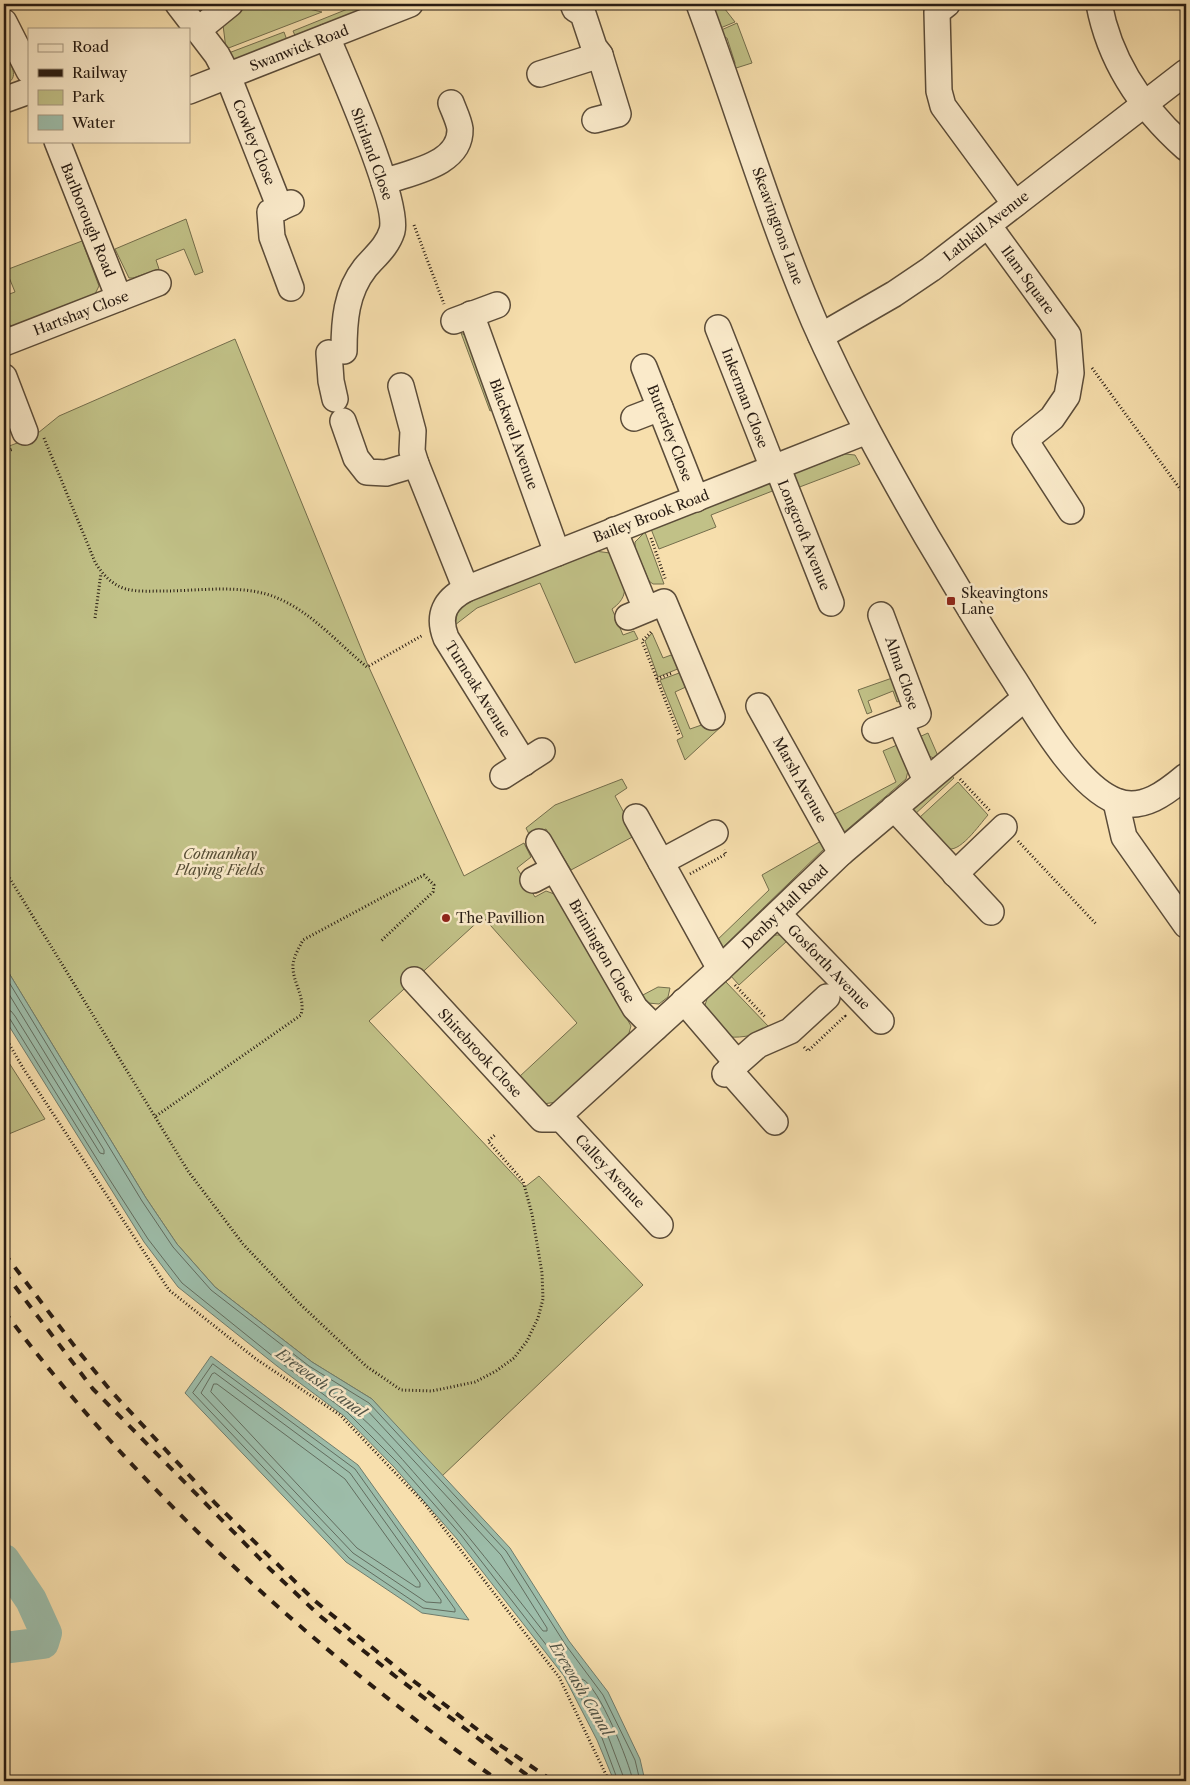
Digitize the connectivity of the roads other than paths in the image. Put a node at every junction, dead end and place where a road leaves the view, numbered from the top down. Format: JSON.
{"nodes":[{"id":1,"x":178,"y":4,"type":"edge"},
{"id":2,"x":230,"y":4,"type":"edge"},
{"id":3,"x":410,"y":4,"type":"edge"},
{"id":4,"x":573,"y":4,"type":"edge"},
{"id":5,"x":699,"y":4,"type":"edge"},
{"id":6,"x":947,"y":4,"type":"edge"},
{"id":7,"x":1099,"y":4,"type":"edge"},
{"id":8,"x":4,"y":22,"type":"edge"},
{"id":9,"x":198,"y":30,"type":"junction"},
{"id":10,"x":327,"y":37,"type":"junction"},
{"id":11,"x":600,"y":55,"type":"junction"},
{"id":12,"x":28,"y":69,"type":"edge"},
{"id":13,"x":1186,"y":72,"type":"edge"},
{"id":14,"x":540,"y":74,"type":"dead end"},
{"id":15,"x":228,"y":76,"type":"junction"},
{"id":16,"x":28,"y":91,"type":"edge"},
{"id":17,"x":190,"y":91,"type":"edge"},
{"id":18,"x":4,"y":100,"type":"edge"},
{"id":19,"x":451,"y":103,"type":"dead end"},
{"id":20,"x":1144,"y":104,"type":"junction"},
{"id":21,"x":596,"y":120,"type":"dead end"},
{"id":22,"x":59,"y":142,"type":"edge"},
{"id":23,"x":1186,"y":148,"type":"edge"},
{"id":24,"x":384,"y":182,"type":"junction"},
{"id":25,"x":1015,"y":204,"type":"junction"},
{"id":26,"x":988,"y":225,"type":"junction"},
{"id":27,"x":158,"y":283,"type":"dead end"},
{"id":28,"x":291,"y":288,"type":"dead end"},
{"id":29,"x":119,"y":298,"type":"junction"},
{"id":30,"x":497,"y":305,"type":"dead end"},
{"id":31,"x":718,"y":328,"type":"dead end"},
{"id":32,"x":821,"y":336,"type":"junction"},
{"id":33,"x":4,"y":343,"type":"edge"},
{"id":34,"x":644,"y":367,"type":"dead end"},
{"id":35,"x":4,"y":377,"type":"edge"},
{"id":36,"x":401,"y":386,"type":"dead end"},
{"id":37,"x":660,"y":408,"type":"junction"},
{"id":38,"x":634,"y":418,"type":"dead end"},
{"id":39,"x":867,"y":431,"type":"junction"},
{"id":40,"x":32,"y":435,"type":"road end"},
{"id":41,"x":416,"y":464,"type":"junction"},
{"id":42,"x":775,"y":467,"type":"junction"},
{"id":43,"x":696,"y":499,"type":"junction"},
{"id":44,"x":1071,"y":511,"type":"dead end"},
{"id":45,"x":614,"y":530,"type":"junction"},
{"id":46,"x":557,"y":553,"type":"junction"},
{"id":47,"x":466,"y":589,"type":"junction"},
{"id":48,"x":831,"y":603,"type":"dead end"},
{"id":49,"x":881,"y":615,"type":"dead end"},
{"id":50,"x":442,"y":619,"type":"joint"},
{"id":51,"x":1025,"y":698,"type":"junction"},
{"id":52,"x":758,"y":706,"type":"dead end"},
{"id":53,"x":712,"y":717,"type":"dead end"},
{"id":54,"x":909,"y":718,"type":"junction"},
{"id":55,"x":876,"y":730,"type":"dead end"},
{"id":56,"x":503,"y":776,"type":"dead end"},
{"id":57,"x":1186,"y":776,"type":"edge"},
{"id":58,"x":926,"y":781,"type":"junction"},
{"id":59,"x":1116,"y":802,"type":"junction"},
{"id":60,"x":894,"y":808,"type":"junction"},
{"id":61,"x":636,"y":817,"type":"dead end"},
{"id":62,"x":1004,"y":826,"type":"road end"},
{"id":63,"x":714,"y":833,"type":"dead end"},
{"id":64,"x":539,"y":842,"type":"dead end"},
{"id":65,"x":841,"y":853,"type":"junction"},
{"id":66,"x":661,"y":862,"type":"junction"},
{"id":67,"x":554,"y":869,"type":"junction"},
{"id":68,"x":955,"y":874,"type":"junction"},
{"id":69,"x":533,"y":880,"type":"dead end"},
{"id":70,"x":991,"y":912,"type":"dead end"},
{"id":71,"x":778,"y":914,"type":"junction"},
{"id":72,"x":1186,"y":925,"type":"edge"},
{"id":73,"x":720,"y":969,"type":"junction"},
{"id":74,"x":414,"y":980,"type":"dead end"},
{"id":75,"x":827,"y":997,"type":"dead end"},
{"id":76,"x":684,"y":1001,"type":"junction"},
{"id":77,"x":881,"y":1021,"type":"dead end"},
{"id":78,"x":655,"y":1028,"type":"junction"},
{"id":79,"x":735,"y":1065,"type":"junction"},
{"id":80,"x":555,"y":1118,"type":"junction"},
{"id":81,"x":775,"y":1122,"type":"dead end"},
{"id":82,"x":660,"y":1225,"type":"dead end"}],
"edges":[{"from":1,"to":9,"type":"street","name":"Cowley Close"},
{"from":2,"to":9,"type":"street"},
{"from":3,"to":10,"type":"street","name":"Swanwick Road"},
{"from":4,"to":11,"type":"street"},
{"from":5,"to":32,"type":"street","name":"Skeavingtons Lane"},
{"from":6,"to":25,"type":"street"},
{"from":7,"to":20,"type":"street"},
{"from":8,"to":12,"type":"street"},
{"from":9,"to":15,"type":"street","name":"Cowley Close"},
{"from":10,"to":15,"type":"street","name":"Swanwick Road"},
{"from":10,"to":24,"type":"street","name":"Shirland Close"},
{"from":11,"to":14,"type":"street"},
{"from":11,"to":21,"type":"street"},
{"from":13,"to":20,"type":"street","name":"Lathkill Avenue"},
{"from":15,"to":17,"type":"street","name":"Swanwick Road"},
{"from":15,"to":28,"type":"street","name":"Cowley Close"},
{"from":16,"to":18,"type":"street"},
{"from":19,"to":24,"type":"street"},
{"from":20,"to":23,"type":"street"},
{"from":20,"to":25,"type":"street","name":"Lathkill Avenue"},
{"from":22,"to":29,"type":"street","name":"Barlborough Road"},
{"from":24,"to":41,"type":"street","name":"Shirland Close"},
{"from":25,"to":26,"type":"street","name":"Lathkill Avenue"},
{"from":26,"to":32,"type":"street","name":"Lathkill Avenue"},
{"from":26,"to":44,"type":"street","name":"Ilam Square"},
{"from":27,"to":29,"type":"street","name":"Hartshay Close"},
{"from":29,"to":33,"type":"street","name":"Hartshay Close"},
{"from":30,"to":46,"type":"street","name":"Blackwell Avenue"},
{"from":31,"to":42,"type":"street","name":"Inkerman Close"},
{"from":32,"to":39,"type":"street","name":"Skeavingtons Lane"},
{"from":34,"to":37,"type":"street","name":"Butterley Close"},
{"from":35,"to":40,"type":"street"},
{"from":36,"to":41,"type":"street"},
{"from":37,"to":38,"type":"street"},
{"from":37,"to":43,"type":"street","name":"Butterley Close"},
{"from":39,"to":42,"type":"street","name":"Bailey Brook Road"},
{"from":39,"to":51,"type":"street","name":"Skeavingtons Lane"},
{"from":41,"to":47,"type":"street"},
{"from":42,"to":43,"type":"street","name":"Bailey Brook Road"},
{"from":42,"to":48,"type":"street","name":"Longcroft Avenue"},
{"from":43,"to":45,"type":"street","name":"Bailey Brook Road"},
{"from":45,"to":46,"type":"street","name":"Bailey Brook Road"},
{"from":45,"to":53,"type":"street"},
{"from":46,"to":47,"type":"street","name":"Bailey Brook Road"},
{"from":47,"to":50,"type":"street","name":"Bailey Brook Road"},
{"from":49,"to":54,"type":"street","name":"Alma Close"},
{"from":50,"to":56,"type":"street","name":"Turnoak Avenue"},
{"from":51,"to":58,"type":"street","name":"Denby Hall Road"},
{"from":51,"to":59,"type":"street","name":"Skeavingtons Lane"},
{"from":52,"to":65,"type":"street","name":"Marsh Avenue"},
{"from":54,"to":55,"type":"street","name":"Alma Close"},
{"from":54,"to":58,"type":"street","name":"Alma Close"},
{"from":57,"to":59,"type":"street","name":"Skeavingtons Lane"},
{"from":58,"to":60,"type":"street","name":"Denby Hall Road"},
{"from":59,"to":72,"type":"street"},
{"from":60,"to":65,"type":"street","name":"Denby Hall Road"},
{"from":60,"to":68,"type":"street"},
{"from":61,"to":66,"type":"street"},
{"from":62,"to":68,"type":"street"},
{"from":63,"to":66,"type":"street"},
{"from":64,"to":67,"type":"street","name":"Brimington Close"},
{"from":65,"to":71,"type":"street","name":"Denby Hall Road"},
{"from":66,"to":73,"type":"street"},
{"from":67,"to":69,"type":"street"},
{"from":67,"to":78,"type":"street","name":"Brimington Close"},
{"from":68,"to":70,"type":"street"},
{"from":71,"to":73,"type":"street","name":"Denby Hall Road"},
{"from":71,"to":77,"type":"street","name":"Gosforth Avenue"},
{"from":73,"to":76,"type":"street","name":"Denby Hall Road"},
{"from":74,"to":80,"type":"street","name":"Shirebrook Close"},
{"from":75,"to":79,"type":"street"},
{"from":76,"to":78,"type":"street","name":"Denby Hall Road"},
{"from":76,"to":79,"type":"street"},
{"from":78,"to":80,"type":"street","name":"Denby Hall Road"},
{"from":79,"to":81,"type":"street"},
{"from":80,"to":82,"type":"street","name":"Calley Avenue"}]}
